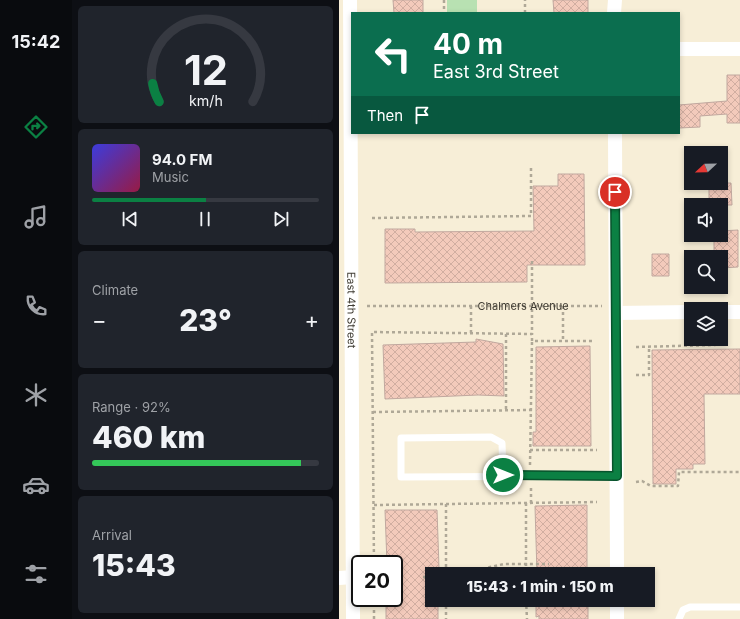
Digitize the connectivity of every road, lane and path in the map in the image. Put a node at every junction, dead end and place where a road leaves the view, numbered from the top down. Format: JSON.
{"nodes":[{"id":1,"x":350,"y":0,"type":"edge"},
{"id":2,"x":444,"y":0,"type":"edge"},
{"id":3,"x":525,"y":0,"type":"edge"},
{"id":4,"x":615,"y":0,"type":"edge"},
{"id":5,"x":444,"y":12,"type":"edge"},
{"id":6,"x":525,"y":12,"type":"edge"},
{"id":7,"x":614,"y":12,"type":"edge"},
{"id":8,"x":680,"y":49,"type":"edge"},
{"id":9,"x":740,"y":49,"type":"edge"},
{"id":10,"x":615,"y":134,"type":"edge"},
{"id":11,"x":531,"y":166,"type":"dead end"},
{"id":12,"x":372,"y":218,"type":"dead end"},
{"id":13,"x":532,"y":261,"type":"dead end"},
{"id":14,"x":351,"y":305,"type":"junction"},
{"id":15,"x":471,"y":306,"type":"junction"},
{"id":16,"x":532,"y":306,"type":"junction"},
{"id":17,"x":563,"y":306,"type":"junction"},
{"id":18,"x":684,"y":312,"type":"edge"},
{"id":19,"x":728,"y":312,"type":"edge"},
{"id":20,"x":740,"y":312,"type":"edge"},
{"id":21,"x":616,"y":313,"type":"junction"},
{"id":22,"x":471,"y":333,"type":"junction"},
{"id":23,"x":506,"y":334,"type":"junction"},
{"id":24,"x":532,"y":334,"type":"junction"},
{"id":25,"x":532,"y":341,"type":"junction"},
{"id":26,"x":563,"y":341,"type":"junction"},
{"id":27,"x":593,"y":341,"type":"dead end"},
{"id":28,"x":684,"y":345,"type":"edge"},
{"id":29,"x":649,"y":346,"type":"junction"},
{"id":30,"x":636,"y":347,"type":"dead end"},
{"id":31,"x":636,"y":375,"type":"dead end"},
{"id":32,"x":533,"y":410,"type":"junction"},
{"id":33,"x":506,"y":411,"type":"junction"},
{"id":34,"x":373,"y":412,"type":"junction"},
{"id":35,"x":530,"y":450,"type":"junction"},
{"id":36,"x":597,"y":450,"type":"dead end"},
{"id":37,"x":530,"y":466,"type":"dead end"},
{"id":38,"x":740,"y":472,"type":"edge"},
{"id":39,"x":503,"y":475,"type":"junction"},
{"id":40,"x":617,"y":476,"type":"junction"},
{"id":41,"x":636,"y":482,"type":"dead end"},
{"id":42,"x":531,"y":485,"type":"dead end"},
{"id":43,"x":526,"y":502,"type":"junction"},
{"id":44,"x":597,"y":502,"type":"dead end"},
{"id":45,"x":531,"y":503,"type":"junction"},
{"id":46,"x":445,"y":504,"type":"junction"},
{"id":47,"x":374,"y":505,"type":"junction"},
{"id":48,"x":353,"y":555,"type":"edge"},
{"id":49,"x":374,"y":555,"type":"edge"},
{"id":50,"x":549,"y":564,"type":"dead end"},
{"id":51,"x":526,"y":565,"type":"junction"},
{"id":52,"x":446,"y":567,"type":"edge"},
{"id":53,"x":490,"y":567,"type":"edge"},
{"id":54,"x":617,"y":567,"type":"edge"},
{"id":55,"x":339,"y":578,"type":"edge"},
{"id":56,"x":351,"y":578,"type":"edge"},
{"id":57,"x":740,"y":606,"type":"edge"},
{"id":58,"x":353,"y":607,"type":"edge"},
{"id":59,"x":374,"y":607,"type":"edge"},
{"id":60,"x":446,"y":607,"type":"edge"},
{"id":61,"x":527,"y":607,"type":"edge"},
{"id":62,"x":617,"y":607,"type":"edge"},
{"id":63,"x":353,"y":619,"type":"edge"},
{"id":64,"x":374,"y":619,"type":"edge"},
{"id":65,"x":446,"y":619,"type":"edge"},
{"id":66,"x":527,"y":619,"type":"edge"},
{"id":67,"x":617,"y":619,"type":"edge"},
{"id":68,"x":679,"y":619,"type":"edge"}],
"edges":[{"from":1,"to":14,"type":"street","name":"East 4th Street"},
{"from":2,"to":5,"type":"path"},
{"from":3,"to":6,"type":"path"},
{"from":4,"to":7,"type":"street"},
{"from":8,"to":9,"type":"street"},
{"from":10,"to":21,"type":"street"},
{"from":11,"to":12,"type":"path"},
{"from":13,"to":16,"type":"path"},
{"from":14,"to":15,"type":"path","name":"Chalmers Avenue"},
{"from":14,"to":48,"type":"street","name":"East 4th Street"},
{"from":15,"to":16,"type":"path","name":"Chalmers Avenue"},
{"from":15,"to":22,"type":"path"},
{"from":16,"to":17,"type":"path","name":"Chalmers Avenue"},
{"from":16,"to":24,"type":"path"},
{"from":17,"to":21,"type":"path","name":"Chalmers Avenue"},
{"from":17,"to":26,"type":"path"},
{"from":18,"to":21,"type":"street"},
{"from":19,"to":20,"type":"street"},
{"from":21,"to":40,"type":"street"},
{"from":22,"to":23,"type":"path"},
{"from":22,"to":34,"type":"path"},
{"from":23,"to":24,"type":"path"},
{"from":23,"to":33,"type":"path"},
{"from":24,"to":25,"type":"path"},
{"from":25,"to":26,"type":"path"},
{"from":25,"to":32,"type":"path"},
{"from":26,"to":27,"type":"path"},
{"from":28,"to":29,"type":"path"},
{"from":29,"to":30,"type":"path"},
{"from":29,"to":31,"type":"path"},
{"from":32,"to":33,"type":"path"},
{"from":32,"to":35,"type":"path"},
{"from":33,"to":34,"type":"path"},
{"from":34,"to":47,"type":"path"},
{"from":35,"to":36,"type":"path"},
{"from":35,"to":37,"type":"path"},
{"from":38,"to":41,"type":"path"},
{"from":39,"to":39,"type":"lane"},
{"from":39,"to":40,"type":"lane"},
{"from":40,"to":54,"type":"street"},
{"from":42,"to":45,"type":"path"},
{"from":43,"to":45,"type":"path"},
{"from":43,"to":46,"type":"path"},
{"from":43,"to":51,"type":"path"},
{"from":44,"to":45,"type":"path"},
{"from":46,"to":47,"type":"path"},
{"from":46,"to":52,"type":"path"},
{"from":47,"to":49,"type":"path"},
{"from":50,"to":51,"type":"path"},
{"from":51,"to":53,"type":"path"},
{"from":55,"to":56,"type":"street"},
{"from":57,"to":68,"type":"lane"},
{"from":58,"to":63,"type":"street","name":"East 4th Street"},
{"from":59,"to":64,"type":"path"},
{"from":60,"to":65,"type":"path"},
{"from":61,"to":66,"type":"path"},
{"from":62,"to":67,"type":"street"}]}
